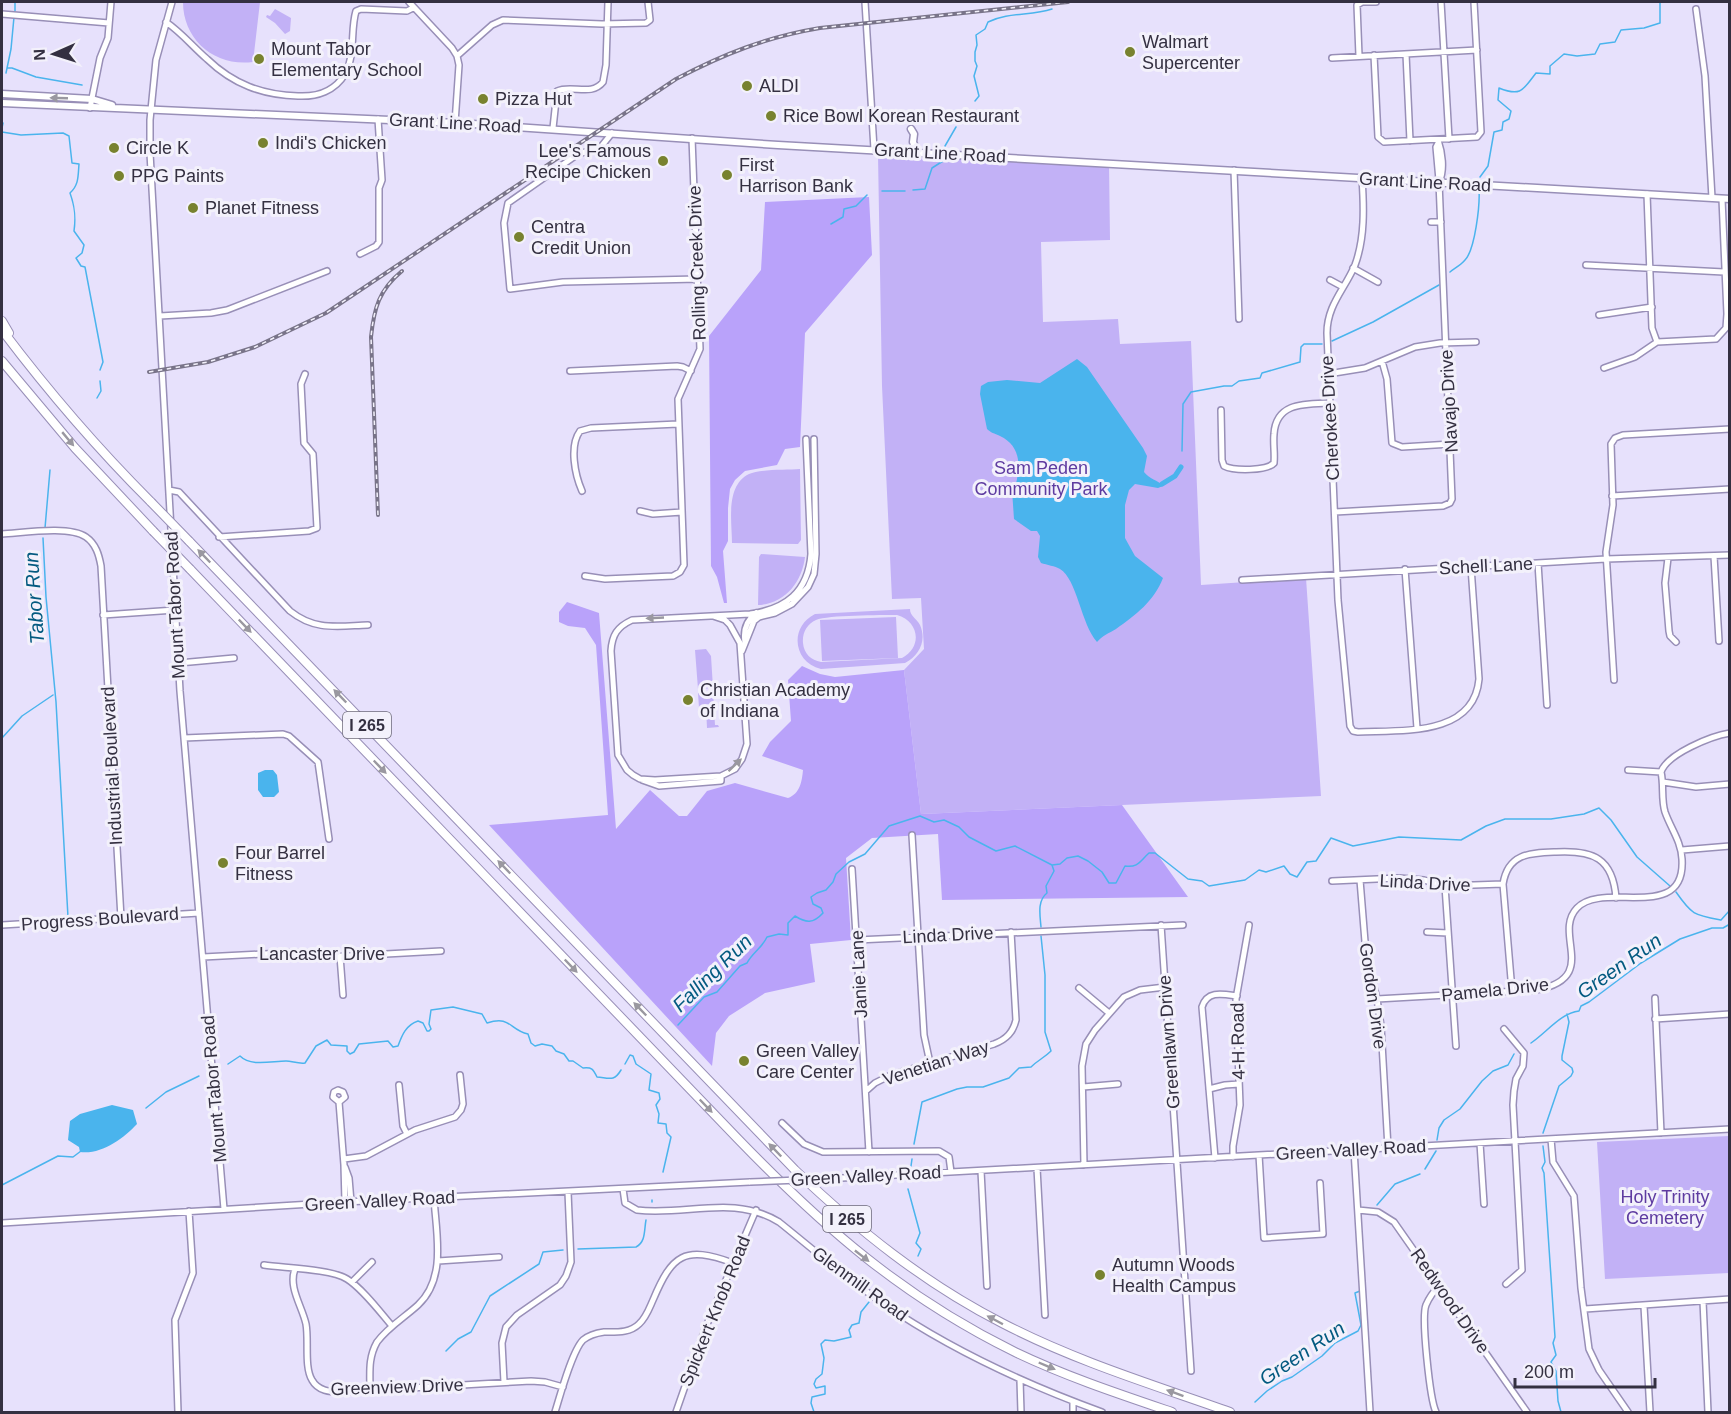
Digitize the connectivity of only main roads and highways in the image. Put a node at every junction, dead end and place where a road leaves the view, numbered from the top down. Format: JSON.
{"nodes":[{"id":1,"x":2,"y":94,"type":"edge"},
{"id":2,"x":2,"y":103,"type":"edge"},
{"id":3,"x":115,"y":106,"type":"junction"},
{"id":4,"x":911,"y":129,"type":"dead end"},
{"id":5,"x":917,"y":152,"type":"junction"},
{"id":6,"x":1730,"y":199,"type":"edge"},
{"id":7,"x":2,"y":321,"type":"edge"},
{"id":8,"x":2,"y":330,"type":"edge"},
{"id":9,"x":4,"y":364,"type":"edge"},
{"id":10,"x":28,"y":365,"type":"junction"},
{"id":11,"x":1172,"y":1413,"type":"edge"},
{"id":12,"x":1230,"y":1413,"type":"edge"}],
"edges":[{"from":3,"to":1,"type":"main road","name":"Grant Line Road","one_way":true},
{"from":2,"to":3,"type":"main road","name":"Grant Line Road"},
{"from":3,"to":5,"type":"main road","name":"Grant Line Road"},
{"from":4,"to":5,"type":"main road"},
{"from":5,"to":6,"type":"main road","name":"Grant Line Road"},
{"from":7,"to":10,"type":"highway"},
{"from":8,"to":10,"type":"highway","number":"I 265"},
{"from":9,"to":11,"type":"highway","number":"I 265","one_way":true,"bridge":true},
{"from":12,"to":10,"type":"highway","number":"I 265","one_way":true,"bridge":true}]}
